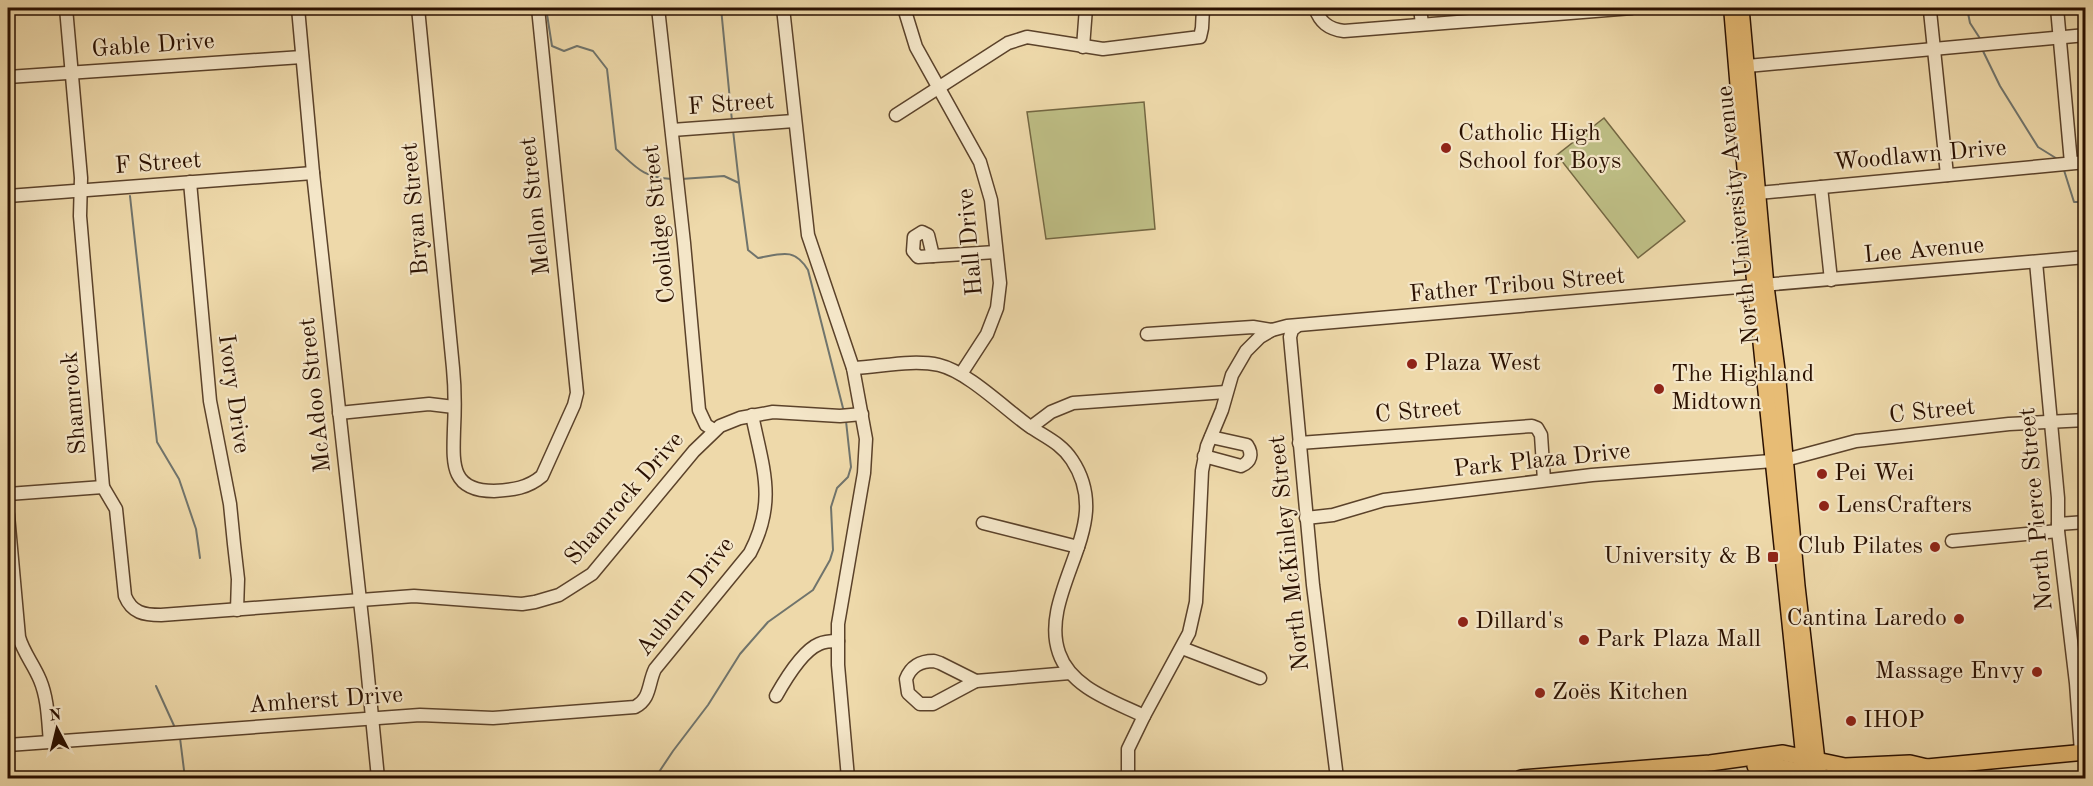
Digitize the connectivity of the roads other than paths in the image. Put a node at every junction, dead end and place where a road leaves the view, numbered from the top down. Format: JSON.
{"nodes":[{"id":1,"x":66,"y":8,"type":"edge"},
{"id":2,"x":298,"y":8,"type":"edge"},
{"id":3,"x":418,"y":8,"type":"edge"},
{"id":4,"x":538,"y":8,"type":"edge"},
{"id":5,"x":658,"y":8,"type":"edge"},
{"id":6,"x":783,"y":8,"type":"edge"},
{"id":7,"x":904,"y":8,"type":"edge"},
{"id":8,"x":1086,"y":8,"type":"edge"},
{"id":9,"x":1203,"y":8,"type":"edge"},
{"id":10,"x":1315,"y":8,"type":"edge"},
{"id":11,"x":1420,"y":8,"type":"edge"},
{"id":12,"x":1632,"y":8,"type":"edge"},
{"id":13,"x":2057,"y":8,"type":"edge"},
{"id":14,"x":1732,"y":9,"type":"edge"},
{"id":15,"x":1930,"y":11,"type":"dead end"},
{"id":16,"x":1525,"y":12,"type":"edge"},
{"id":17,"x":1422,"y":24,"type":"junction"},
{"id":18,"x":2085,"y":34,"type":"edge"},
{"id":19,"x":2060,"y":37,"type":"junction"},
{"id":20,"x":1083,"y":47,"type":"junction"},
{"id":21,"x":1934,"y":49,"type":"junction"},
{"id":22,"x":302,"y":57,"type":"junction"},
{"id":23,"x":1747,"y":66,"type":"junction"},
{"id":24,"x":71,"y":72,"type":"junction"},
{"id":25,"x":8,"y":76,"type":"edge"},
{"id":26,"x":938,"y":87,"type":"junction"},
{"id":27,"x":896,"y":115,"type":"dead end"},
{"id":28,"x":794,"y":121,"type":"junction"},
{"id":29,"x":672,"y":130,"type":"junction"},
{"id":30,"x":2085,"y":162,"type":"edge"},
{"id":31,"x":2065,"y":164,"type":"junction"},
{"id":32,"x":312,"y":173,"type":"junction"},
{"id":33,"x":1947,"y":175,"type":"junction"},
{"id":34,"x":190,"y":182,"type":"junction"},
{"id":35,"x":1821,"y":186,"type":"junction"},
{"id":36,"x":80,"y":191,"type":"junction"},
{"id":37,"x":1758,"y":193,"type":"junction"},
{"id":38,"x":8,"y":196,"type":"edge"},
{"id":39,"x":996,"y":252,"type":"junction"},
{"id":40,"x":933,"y":256,"type":"dead end"},
{"id":41,"x":2085,"y":257,"type":"edge"},
{"id":42,"x":2036,"y":262,"type":"junction"},
{"id":43,"x":1831,"y":280,"type":"junction"},
{"id":44,"x":1761,"y":287,"type":"junction"},
{"id":45,"x":1297,"y":326,"type":"junction"},
{"id":46,"x":1272,"y":330,"type":"junction"},
{"id":47,"x":1147,"y":334,"type":"dead end"},
{"id":48,"x":853,"y":368,"type":"junction"},
{"id":49,"x":961,"y":374,"type":"junction"},
{"id":50,"x":1226,"y":392,"type":"junction"},
{"id":51,"x":576,"y":399,"type":"joint"},
{"id":52,"x":454,"y":407,"type":"junction"},
{"id":53,"x":339,"y":413,"type":"junction"},
{"id":54,"x":752,"y":415,"type":"junction"},
{"id":55,"x":851,"y":416,"type":"junction"},
{"id":56,"x":2085,"y":420,"type":"edge"},
{"id":57,"x":2051,"y":422,"type":"junction"},
{"id":58,"x":1031,"y":427,"type":"junction"},
{"id":59,"x":714,"y":430,"type":"junction"},
{"id":60,"x":1211,"y":437,"type":"junction"},
{"id":61,"x":1299,"y":442,"type":"junction"},
{"id":62,"x":1204,"y":456,"type":"junction"},
{"id":63,"x":1779,"y":460,"type":"junction"},
{"id":64,"x":1544,"y":480,"type":"junction"},
{"id":65,"x":103,"y":487,"type":"junction"},
{"id":66,"x":8,"y":494,"type":"edge"},
{"id":67,"x":8,"y":515,"type":"edge"},
{"id":68,"x":1306,"y":518,"type":"junction"},
{"id":69,"x":2085,"y":522,"type":"edge"},
{"id":70,"x":983,"y":523,"type":"dead end"},
{"id":71,"x":2058,"y":528,"type":"junction"},
{"id":72,"x":1952,"y":541,"type":"dead end"},
{"id":73,"x":1078,"y":547,"type":"junction"},
{"id":74,"x":359,"y":602,"type":"junction"},
{"id":75,"x":131,"y":606,"type":"joint"},
{"id":76,"x":237,"y":610,"type":"junction"},
{"id":77,"x":838,"y":641,"type":"junction"},
{"id":78,"x":1182,"y":648,"type":"junction"},
{"id":79,"x":1070,"y":674,"type":"junction"},
{"id":80,"x":1260,"y":678,"type":"dead end"},
{"id":81,"x":976,"y":681,"type":"junction"},
{"id":82,"x":776,"y":696,"type":"dead end"},
{"id":83,"x":645,"y":700,"type":"joint"},
{"id":84,"x":1144,"y":716,"type":"junction"},
{"id":85,"x":372,"y":719,"type":"junction"},
{"id":86,"x":50,"y":742,"type":"junction"},
{"id":87,"x":8,"y":745,"type":"edge"},
{"id":88,"x":2083,"y":752,"type":"edge"},
{"id":89,"x":1710,"y":763,"type":"junction"},
{"id":90,"x":1927,"y":767,"type":"junction"},
{"id":91,"x":1812,"y":773,"type":"edge"},
{"id":92,"x":1901,"y":777,"type":"edge"},
{"id":93,"x":378,"y":778,"type":"edge"},
{"id":94,"x":848,"y":778,"type":"edge"},
{"id":95,"x":1128,"y":778,"type":"edge"},
{"id":96,"x":1337,"y":778,"type":"edge"},
{"id":97,"x":1521,"y":778,"type":"edge"},
{"id":98,"x":1856,"y":778,"type":"edge"}],
"edges":[{"from":1,"to":24,"type":"street"},
{"from":2,"to":22,"type":"street","name":"McAdoo Street"},
{"from":3,"to":52,"type":"street","name":"Bryan Street"},
{"from":4,"to":51,"type":"street","name":"Mellon Street"},
{"from":5,"to":29,"type":"street","name":"Coolidge Street"},
{"from":6,"to":28,"type":"street"},
{"from":7,"to":26,"type":"street","name":"Hall Drive"},
{"from":8,"to":20,"type":"street"},
{"from":9,"to":20,"type":"street"},
{"from":10,"to":17,"type":"street"},
{"from":11,"to":17,"type":"street"},
{"from":12,"to":16,"type":"street"},
{"from":13,"to":19,"type":"street"},
{"from":14,"to":23,"type":"main road","name":"North University Avenue"},
{"from":14,"to":44,"type":"main road","name":"North University Avenue"},
{"from":15,"to":21,"type":"street"},
{"from":16,"to":17,"type":"street"},
{"from":18,"to":19,"type":"street"},
{"from":19,"to":21,"type":"street"},
{"from":19,"to":31,"type":"street"},
{"from":20,"to":26,"type":"street"},
{"from":21,"to":23,"type":"street"},
{"from":21,"to":33,"type":"street"},
{"from":22,"to":24,"type":"street","name":"Gable Drive"},
{"from":22,"to":32,"type":"street","name":"McAdoo Street"},
{"from":23,"to":37,"type":"main road","name":"North University Avenue"},
{"from":24,"to":25,"type":"street","name":"Gable Drive"},
{"from":24,"to":36,"type":"street"},
{"from":26,"to":27,"type":"street"},
{"from":26,"to":39,"type":"street","name":"Hall Drive"},
{"from":28,"to":29,"type":"street","name":"F Street"},
{"from":28,"to":48,"type":"street"},
{"from":29,"to":59,"type":"street","name":"Coolidge Street"},
{"from":30,"to":31,"type":"street","name":"Woodlawn Drive"},
{"from":31,"to":33,"type":"street","name":"Woodlawn Drive"},
{"from":32,"to":34,"type":"street","name":"F Street"},
{"from":32,"to":53,"type":"street","name":"McAdoo Street"},
{"from":33,"to":35,"type":"street","name":"Woodlawn Drive"},
{"from":34,"to":36,"type":"street","name":"F Street"},
{"from":34,"to":76,"type":"street","name":"Ivory Drive"},
{"from":35,"to":37,"type":"street","name":"Woodlawn Drive"},
{"from":35,"to":43,"type":"street"},
{"from":36,"to":38,"type":"street","name":"F Street"},
{"from":36,"to":65,"type":"street","name":"Shamrock"},
{"from":37,"to":44,"type":"main road","name":"North University Avenue"},
{"from":39,"to":40,"type":"street"},
{"from":39,"to":49,"type":"street","name":"Hall Drive"},
{"from":41,"to":42,"type":"street","name":"Lee Avenue"},
{"from":42,"to":43,"type":"street","name":"Lee Avenue"},
{"from":42,"to":57,"type":"street","name":"North Pierce Street"},
{"from":43,"to":44,"type":"street","name":"Lee Avenue"},
{"from":44,"to":45,"type":"street","name":"Father Tribou Street"},
{"from":44,"to":63,"type":"main road","name":"North University Avenue"},
{"from":45,"to":46,"type":"street","name":"Father Tribou Street"},
{"from":45,"to":61,"type":"street","name":"North McKinley Street"},
{"from":46,"to":47,"type":"street"},
{"from":46,"to":50,"type":"street"},
{"from":48,"to":49,"type":"street"},
{"from":48,"to":55,"type":"street"},
{"from":49,"to":58,"type":"street"},
{"from":50,"to":58,"type":"street"},
{"from":50,"to":60,"type":"street"},
{"from":51,"to":52,"type":"street","name":"Bryan Street"},
{"from":52,"to":53,"type":"street"},
{"from":53,"to":74,"type":"street","name":"McAdoo Street"},
{"from":54,"to":55,"type":"street","name":"Shamrock Drive"},
{"from":54,"to":59,"type":"street","name":"Shamrock Drive"},
{"from":54,"to":83,"type":"street","name":"Auburn Drive"},
{"from":55,"to":77,"type":"street"},
{"from":56,"to":57,"type":"street","name":"C Street"},
{"from":57,"to":63,"type":"street","name":"C Street"},
{"from":57,"to":71,"type":"street","name":"North Pierce Street"},
{"from":58,"to":73,"type":"street"},
{"from":59,"to":74,"type":"street","name":"Shamrock Drive"},
{"from":60,"to":62,"type":"street"},
{"from":60,"to":62,"type":"street"},
{"from":61,"to":64,"type":"street","name":"C Street"},
{"from":61,"to":68,"type":"street","name":"North McKinley Street"},
{"from":62,"to":78,"type":"street"},
{"from":63,"to":64,"type":"street","name":"Park Plaza Drive"},
{"from":63,"to":91,"type":"main road","name":"North University Avenue"},
{"from":64,"to":68,"type":"street","name":"Park Plaza Drive"},
{"from":65,"to":66,"type":"street"},
{"from":65,"to":75,"type":"street","name":"Shamrock"},
{"from":67,"to":86,"type":"street"},
{"from":68,"to":96,"type":"street","name":"North McKinley Street"},
{"from":69,"to":71,"type":"street"},
{"from":70,"to":73,"type":"street"},
{"from":71,"to":72,"type":"street"},
{"from":71,"to":88,"type":"street","name":"North Pierce Street"},
{"from":73,"to":79,"type":"street"},
{"from":74,"to":76,"type":"street","name":"Shamrock Drive"},
{"from":74,"to":85,"type":"street","name":"McAdoo Street"},
{"from":75,"to":76,"type":"street","name":"Shamrock Drive"},
{"from":77,"to":82,"type":"street"},
{"from":77,"to":94,"type":"street"},
{"from":78,"to":80,"type":"street"},
{"from":78,"to":84,"type":"street"},
{"from":79,"to":81,"type":"street"},
{"from":79,"to":84,"type":"street"},
{"from":81,"to":81,"type":"street"},
{"from":83,"to":85,"type":"street","name":"Amherst Drive"},
{"from":84,"to":95,"type":"street"},
{"from":85,"to":86,"type":"street","name":"Amherst Drive"},
{"from":85,"to":93,"type":"street","name":"McAdoo Street"},
{"from":86,"to":87,"type":"street","name":"Amherst Drive"},
{"from":88,"to":90,"type":"main road"},
{"from":89,"to":91,"type":"main road"},
{"from":89,"to":91,"type":"main road"},
{"from":89,"to":97,"type":"main road"},
{"from":90,"to":91,"type":"main road"},
{"from":90,"to":92,"type":"main road"},
{"from":92,"to":98,"type":"main road"}]}
